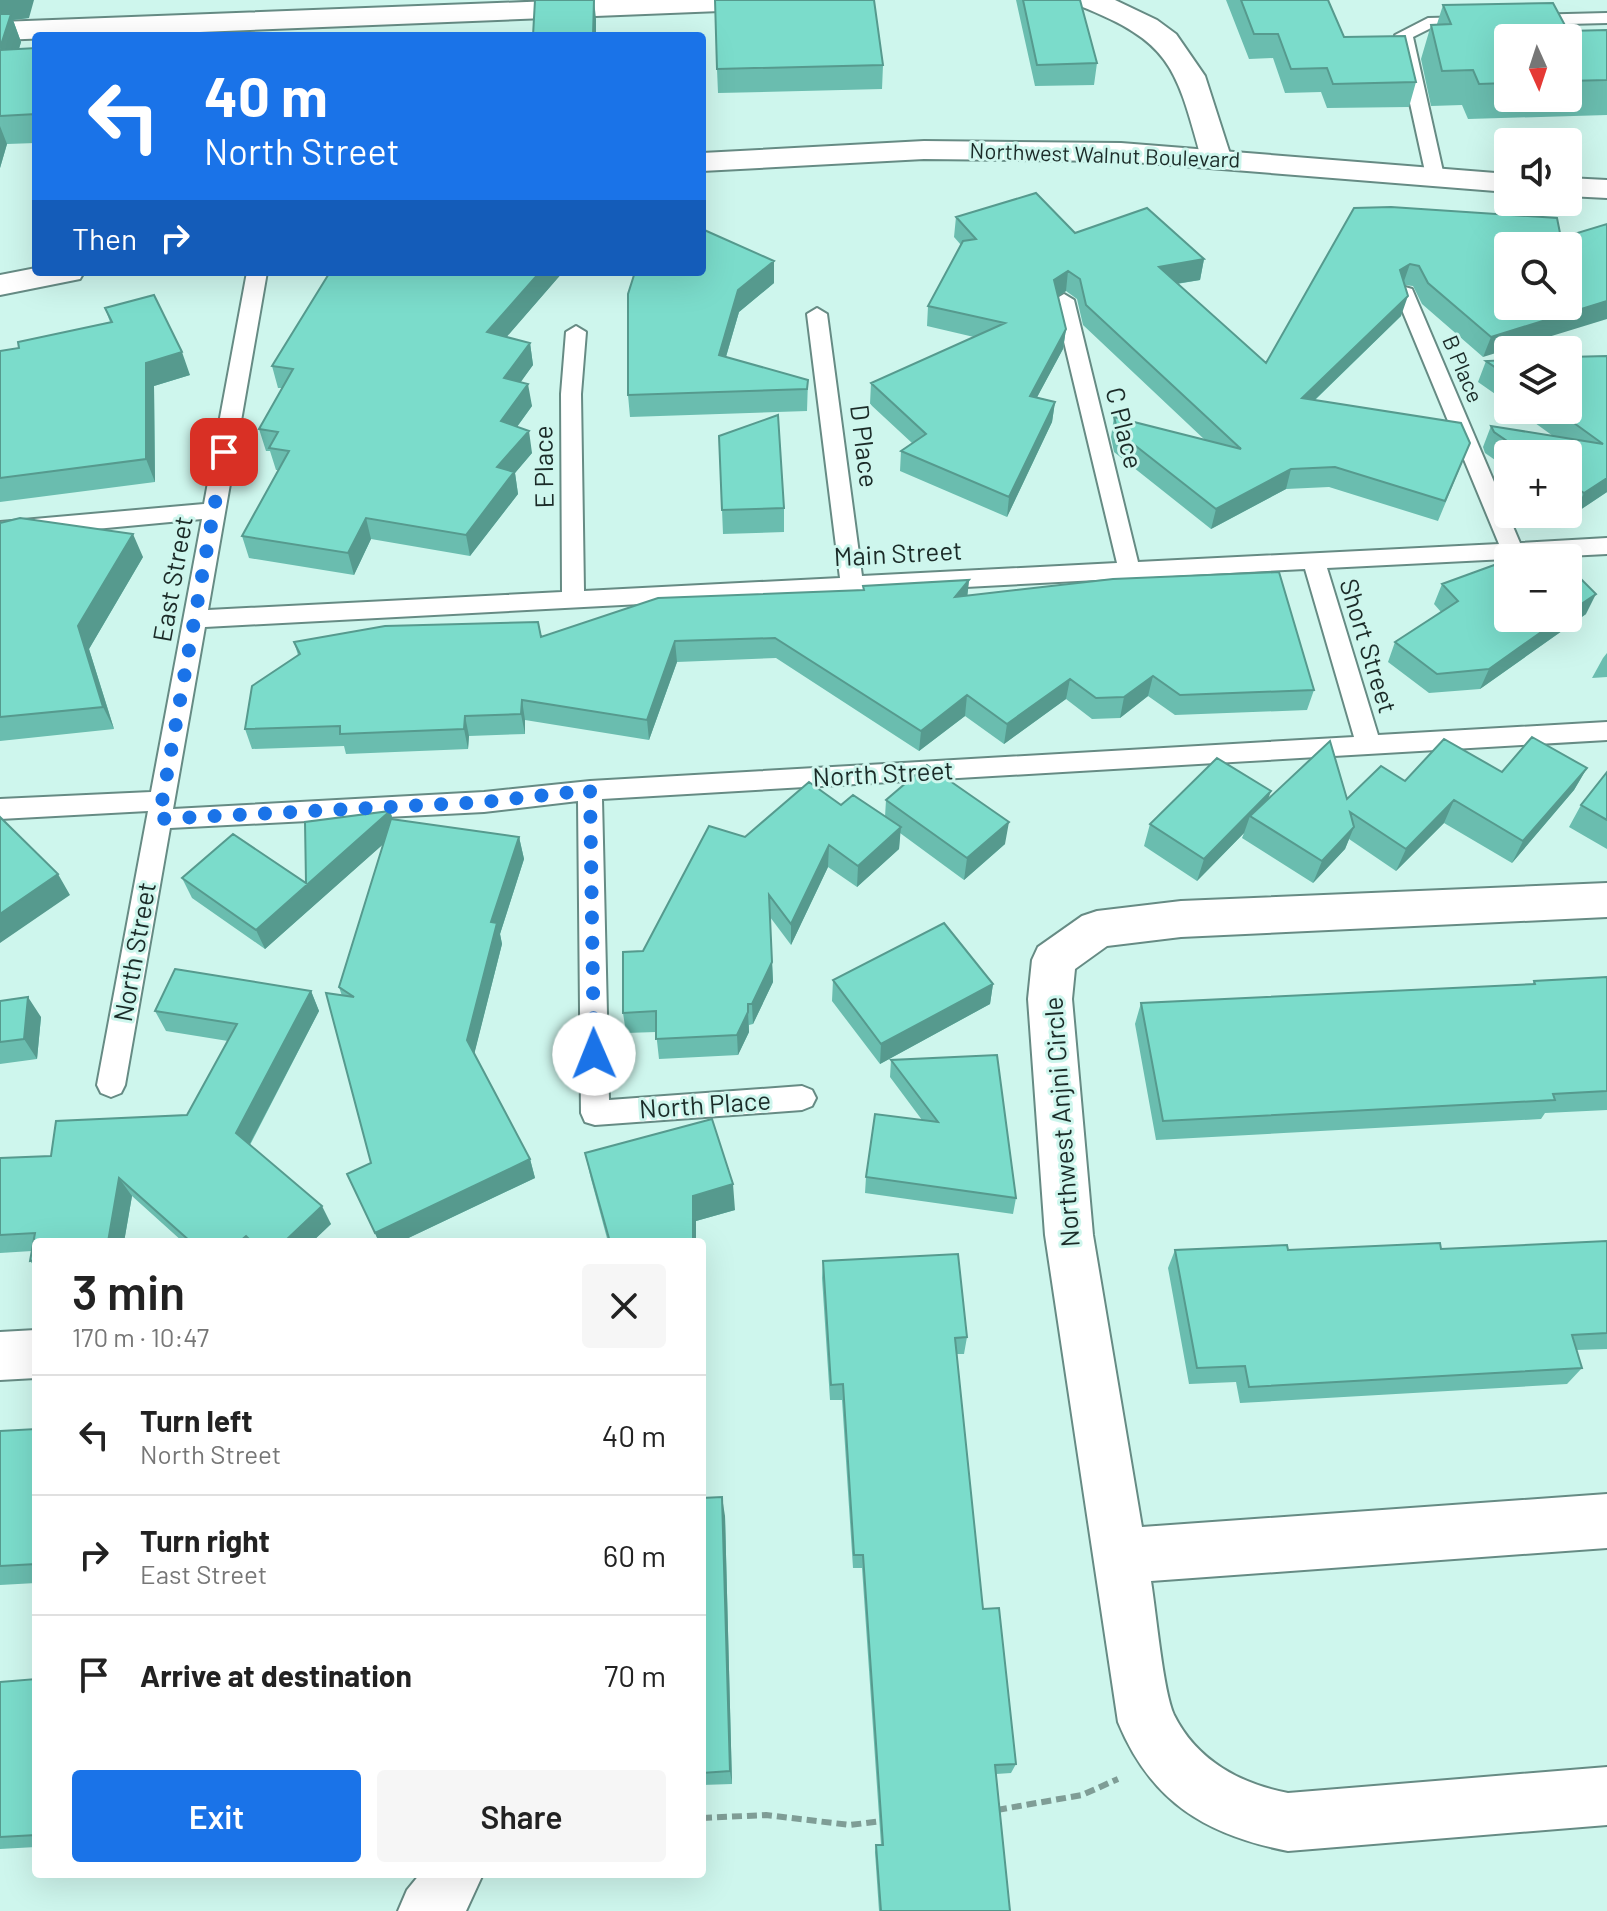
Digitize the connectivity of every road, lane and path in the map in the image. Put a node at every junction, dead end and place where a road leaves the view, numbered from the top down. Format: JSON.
{"nodes":[{"id":1,"x":795,"y":0,"type":"edge"},
{"id":2,"x":1090,"y":0,"type":"edge"},
{"id":3,"x":1607,"y":18,"type":"edge"},
{"id":4,"x":0,"y":31,"type":"edge"},
{"id":5,"x":1216,"y":157,"type":"junction"},
{"id":6,"x":706,"y":162,"type":"edge"},
{"id":7,"x":1435,"y":176,"type":"junction"},
{"id":8,"x":1494,"y":182,"type":"edge"},
{"id":9,"x":1582,"y":188,"type":"edge"},
{"id":10,"x":1607,"y":189,"type":"edge"},
{"id":11,"x":47,"y":276,"type":"edge"},
{"id":12,"x":256,"y":276,"type":"edge"},
{"id":13,"x":0,"y":285,"type":"edge"},
{"id":14,"x":1405,"y":293,"type":"edge"},
{"id":15,"x":1064,"y":300,"type":"dead end"},
{"id":16,"x":817,"y":314,"type":"dead end"},
{"id":17,"x":576,"y":332,"type":"dead end"},
{"id":18,"x":213,"y":511,"type":"junction"},
{"id":19,"x":0,"y":530,"type":"edge"},
{"id":20,"x":1510,"y":544,"type":"edge"},
{"id":21,"x":1607,"y":546,"type":"edge"},
{"id":22,"x":1582,"y":548,"type":"edge"},
{"id":23,"x":1494,"y":553,"type":"edge"},
{"id":24,"x":1314,"y":562,"type":"junction"},
{"id":25,"x":1129,"y":569,"type":"junction"},
{"id":26,"x":852,"y":585,"type":"junction"},
{"id":27,"x":573,"y":602,"type":"junction"},
{"id":28,"x":193,"y":619,"type":"junction"},
{"id":29,"x":1607,"y":731,"type":"edge"},
{"id":30,"x":1369,"y":746,"type":"junction"},
{"id":31,"x":590,"y":790,"type":"junction"},
{"id":32,"x":0,"y":809,"type":"edge"},
{"id":33,"x":160,"y":810,"type":"junction"},
{"id":34,"x":1607,"y":900,"type":"edge"},
{"id":35,"x":111,"y":1085,"type":"dead end"},
{"id":36,"x":802,"y":1098,"type":"dead end"},
{"id":37,"x":32,"y":1354,"type":"edge"},
{"id":38,"x":0,"y":1356,"type":"edge"},
{"id":39,"x":1607,"y":1521,"type":"edge"},
{"id":40,"x":1119,"y":1556,"type":"junction"},
{"id":41,"x":1166,"y":1758,"type":"junction"},
{"id":42,"x":1607,"y":1796,"type":"edge"},
{"id":43,"x":988,"y":1810,"type":"edge"},
{"id":44,"x":706,"y":1818,"type":"edge"},
{"id":45,"x":890,"y":1821,"type":"edge"},
{"id":46,"x":452,"y":1878,"type":"edge"},
{"id":47,"x":428,"y":1911,"type":"edge"}],
"edges":[{"from":1,"to":4,"type":"street"},
{"from":2,"to":5,"type":"street"},
{"from":3,"to":7,"type":"lane"},
{"from":5,"to":6,"type":"street","name":"Northwest Walnut Boulevard"},
{"from":5,"to":7,"type":"street","name":"Northwest Walnut Boulevard"},
{"from":7,"to":8,"type":"street","name":"Northwest Walnut Boulevard"},
{"from":9,"to":10,"type":"street"},
{"from":11,"to":13,"type":"street"},
{"from":12,"to":18,"type":"lane","name":"East Street"},
{"from":14,"to":20,"type":"lane","name":"B Place"},
{"from":15,"to":25,"type":"lane","name":"C Place"},
{"from":16,"to":26,"type":"lane","name":"D Place"},
{"from":17,"to":27,"type":"lane","name":"E Place"},
{"from":18,"to":19,"type":"lane"},
{"from":18,"to":28,"type":"lane","name":"East Street"},
{"from":21,"to":22,"type":"lane","name":"Main Street"},
{"from":23,"to":24,"type":"lane","name":"Main Street"},
{"from":24,"to":25,"type":"lane","name":"Main Street"},
{"from":24,"to":30,"type":"lane","name":"Short Street"},
{"from":25,"to":26,"type":"lane","name":"Main Street"},
{"from":26,"to":27,"type":"lane","name":"Main Street"},
{"from":27,"to":28,"type":"lane","name":"Main Street"},
{"from":28,"to":33,"type":"lane","name":"East Street"},
{"from":29,"to":30,"type":"lane","name":"North Street"},
{"from":30,"to":31,"type":"lane","name":"North Street"},
{"from":31,"to":33,"type":"lane","name":"North Street"},
{"from":31,"to":36,"type":"lane","name":"North Place"},
{"from":32,"to":33,"type":"lane","name":"North Street"},
{"from":33,"to":35,"type":"lane","name":"North Street"},
{"from":34,"to":40,"type":"street","name":"Northwest Anjni Circle"},
{"from":37,"to":38,"type":"street"},
{"from":39,"to":40,"type":"street"},
{"from":40,"to":41,"type":"street","name":"Northwest Anjni Circle"},
{"from":41,"to":42,"type":"street","name":"Northwest Anjni Circle"},
{"from":41,"to":43,"type":"path"},
{"from":44,"to":45,"type":"path"},
{"from":46,"to":47,"type":"street"}]}
